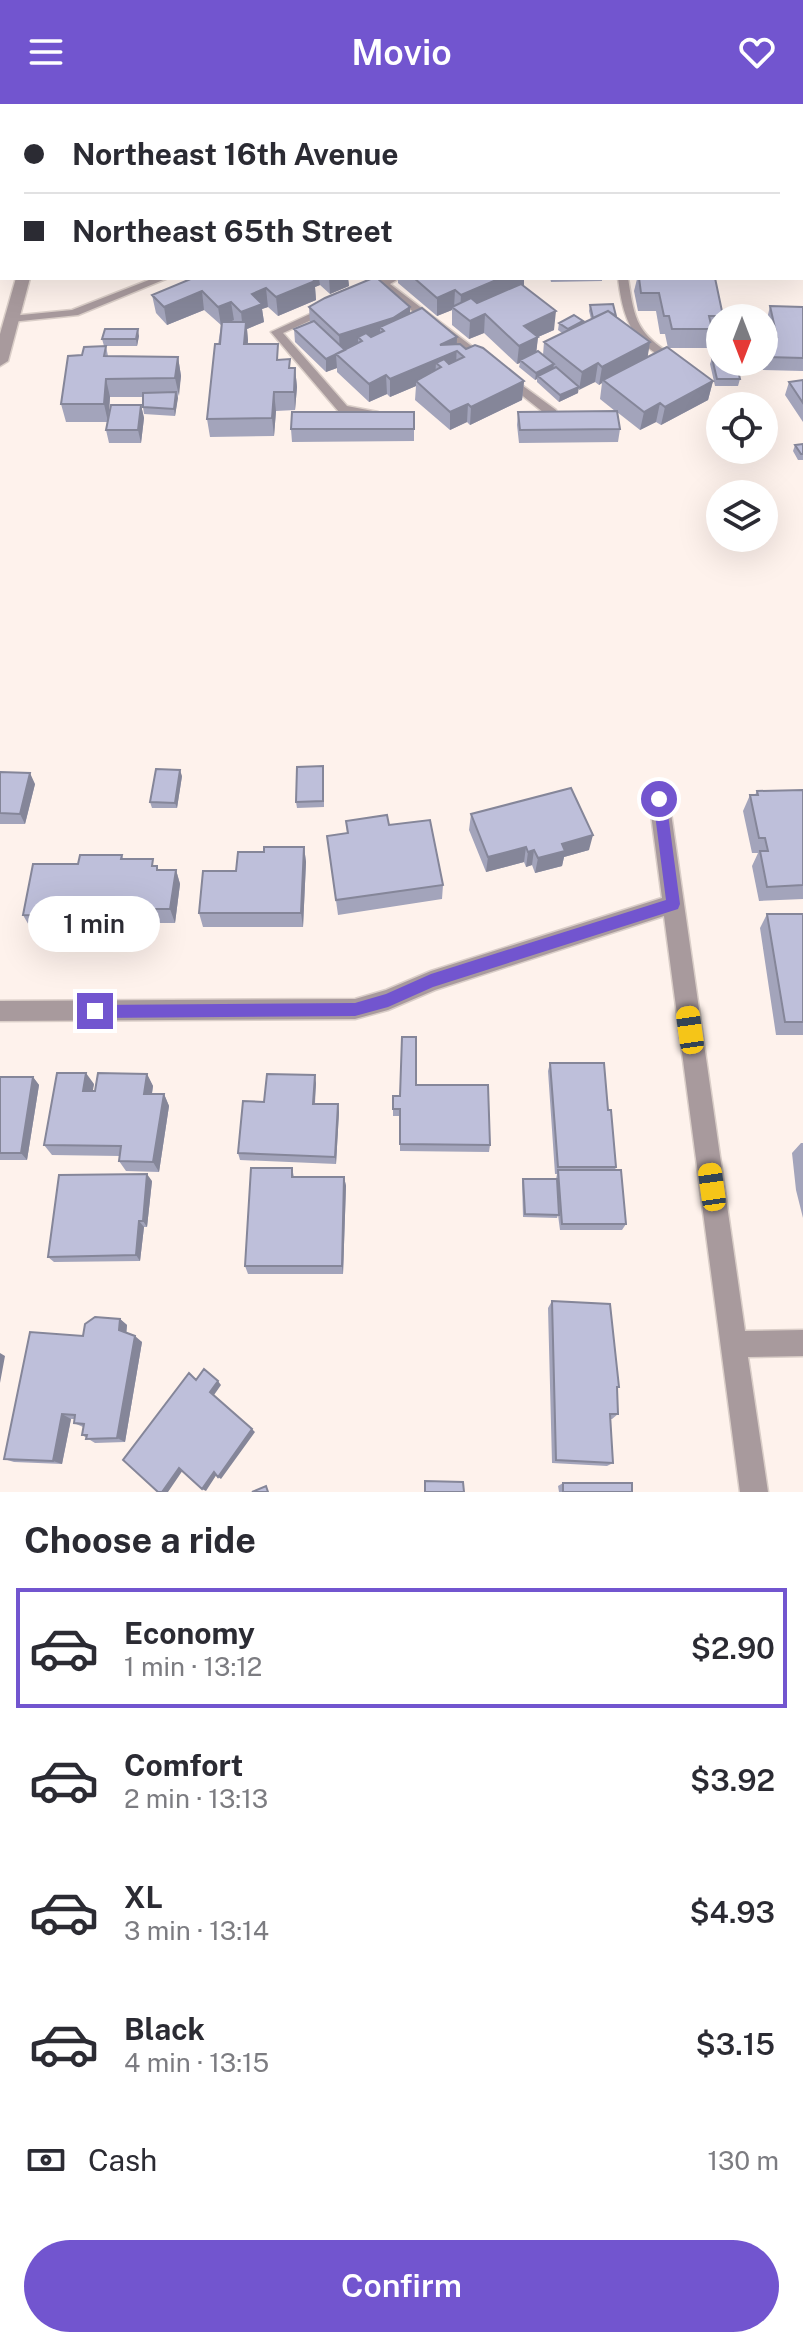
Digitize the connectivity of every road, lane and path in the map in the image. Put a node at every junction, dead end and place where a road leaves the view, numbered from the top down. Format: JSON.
{"nodes":[{"id":1,"x":22,"y":280,"type":"edge"},
{"id":2,"x":158,"y":280,"type":"edge"},
{"id":3,"x":623,"y":280,"type":"edge"},
{"id":4,"x":379,"y":281,"type":"edge"},
{"id":5,"x":355,"y":296,"type":"edge"},
{"id":6,"x":342,"y":302,"type":"edge"},
{"id":7,"x":11,"y":319,"type":"junction"},
{"id":8,"x":0,"y":361,"type":"edge"},
{"id":9,"x":687,"y":369,"type":"edge"},
{"id":10,"x":552,"y":413,"type":"edge"},
{"id":11,"x":392,"y":417,"type":"edge"},
{"id":12,"x":659,"y":799,"type":"dead end"},
{"id":13,"x":673,"y":904,"type":"junction"},
{"id":14,"x":0,"y":1011,"type":"edge"},
{"id":15,"x":803,"y":1343,"type":"edge"},
{"id":16,"x":734,"y":1344,"type":"junction"},
{"id":17,"x":754,"y":1492,"type":"edge"}],
"edges":[{"from":1,"to":7,"type":"street"},
{"from":2,"to":7,"type":"lane"},
{"from":3,"to":9,"type":"lane"},
{"from":4,"to":5,"type":"lane"},
{"from":4,"to":10,"type":"lane"},
{"from":6,"to":11,"type":"lane"},
{"from":7,"to":8,"type":"street"},
{"from":12,"to":13,"type":"street"},
{"from":13,"to":14,"type":"street"},
{"from":13,"to":16,"type":"street"},
{"from":15,"to":16,"type":"street"},
{"from":16,"to":17,"type":"street"}]}
